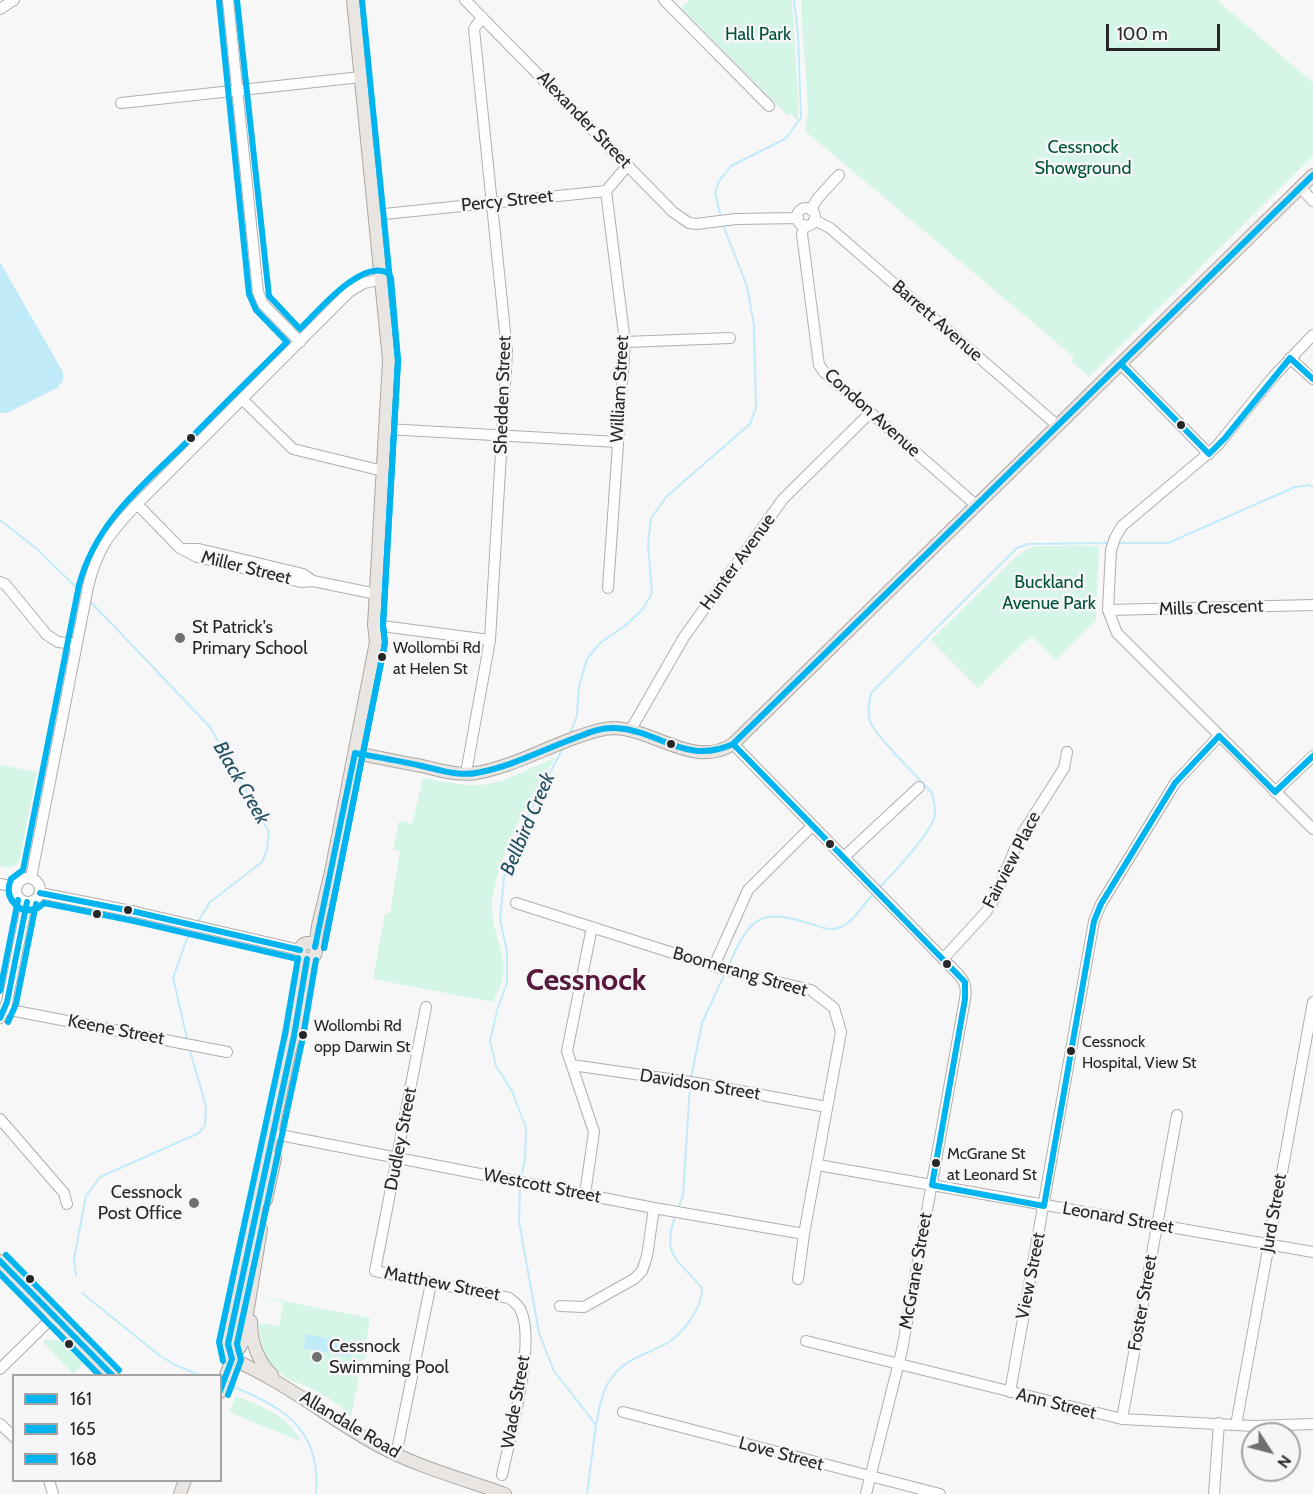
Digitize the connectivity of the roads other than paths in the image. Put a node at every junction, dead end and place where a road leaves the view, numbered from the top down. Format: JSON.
{"nodes":[{"id":1,"x":14,"y":0,"type":"edge"},
{"id":2,"x":228,"y":0,"type":"edge"},
{"id":3,"x":352,"y":0,"type":"edge"},
{"id":4,"x":465,"y":0,"type":"edge"},
{"id":5,"x":664,"y":0,"type":"edge"},
{"id":6,"x":0,"y":9,"type":"edge"},
{"id":7,"x":482,"y":17,"type":"junction"},
{"id":8,"x":361,"y":77,"type":"junction"},
{"id":9,"x":238,"y":90,"type":"junction"},
{"id":10,"x":121,"y":103,"type":"dead end"},
{"id":11,"x":769,"y":106,"type":"dead end"},
{"id":12,"x":628,"y":165,"type":"junction"},
{"id":13,"x":839,"y":175,"type":"dead end"},
{"id":14,"x":1313,"y":175,"type":"edge"},
{"id":15,"x":1300,"y":187,"type":"junction"},
{"id":16,"x":606,"y":191,"type":"junction"},
{"id":17,"x":1313,"y":201,"type":"edge"},
{"id":18,"x":493,"y":202,"type":"junction"},
{"id":19,"x":375,"y":215,"type":"junction"},
{"id":20,"x":813,"y":215,"type":"junction"},
{"id":21,"x":801,"y":222,"type":"junction"},
{"id":22,"x":382,"y":279,"type":"junction"},
{"id":23,"x":1313,"y":335,"type":"edge"},
{"id":24,"x":730,"y":338,"type":"dead end"},
{"id":25,"x":300,"y":342,"type":"junction"},
{"id":26,"x":625,"y":342,"type":"junction"},
{"id":27,"x":1290,"y":358,"type":"junction"},
{"id":28,"x":1122,"y":365,"type":"junction"},
{"id":29,"x":1313,"y":379,"type":"edge"},
{"id":30,"x":242,"y":399,"type":"junction"},
{"id":31,"x":870,"y":413,"type":"junction"},
{"id":32,"x":1058,"y":426,"type":"junction"},
{"id":33,"x":386,"y":429,"type":"junction"},
{"id":34,"x":502,"y":435,"type":"junction"},
{"id":35,"x":618,"y":442,"type":"junction"},
{"id":36,"x":1209,"y":454,"type":"junction"},
{"id":37,"x":383,"y":471,"type":"junction"},
{"id":38,"x":137,"y":504,"type":"junction"},
{"id":39,"x":977,"y":506,"type":"junction"},
{"id":40,"x":0,"y":582,"type":"edge"},
{"id":41,"x":608,"y":588,"type":"dead end"},
{"id":42,"x":376,"y":594,"type":"junction"},
{"id":43,"x":1313,"y":605,"type":"edge"},
{"id":44,"x":1108,"y":610,"type":"junction"},
{"id":45,"x":374,"y":625,"type":"junction"},
{"id":46,"x":490,"y":640,"type":"junction"},
{"id":47,"x":76,"y":644,"type":"junction"},
{"id":48,"x":354,"y":719,"type":"junction"},
{"id":49,"x":630,"y":731,"type":"junction"},
{"id":50,"x":1219,"y":736,"type":"junction"},
{"id":51,"x":733,"y":744,"type":"junction"},
{"id":52,"x":1066,"y":752,"type":"dead end"},
{"id":53,"x":355,"y":753,"type":"junction"},
{"id":54,"x":1313,"y":756,"type":"edge"},
{"id":55,"x":466,"y":773,"type":"junction"},
{"id":56,"x":341,"y":786,"type":"junction"},
{"id":57,"x":919,"y":787,"type":"dead end"},
{"id":58,"x":1275,"y":792,"type":"junction"},
{"id":59,"x":813,"y":826,"type":"junction"},
{"id":60,"x":1313,"y":829,"type":"edge"},
{"id":61,"x":844,"y":857,"type":"junction"},
{"id":62,"x":31,"y":878,"type":"junction"},
{"id":63,"x":0,"y":884,"type":"edge"},
{"id":64,"x":17,"y":888,"type":"junction"},
{"id":65,"x":40,"y":893,"type":"junction"},
{"id":66,"x":27,"y":902,"type":"junction"},
{"id":67,"x":516,"y":903,"type":"dead end"},
{"id":68,"x":592,"y":927,"type":"junction"},
{"id":69,"x":307,"y":950,"type":"junction"},
{"id":70,"x":943,"y":958,"type":"junction"},
{"id":71,"x":723,"y":969,"type":"junction"},
{"id":72,"x":1313,"y":1002,"type":"edge"},
{"id":73,"x":426,"y":1008,"type":"dead end"},
{"id":74,"x":2,"y":1014,"type":"edge"},
{"id":75,"x":294,"y":1036,"type":"junction"},
{"id":76,"x":227,"y":1052,"type":"dead end"},
{"id":77,"x":572,"y":1065,"type":"junction"},
{"id":78,"x":828,"y":1107,"type":"junction"},
{"id":79,"x":276,"y":1115,"type":"junction"},
{"id":80,"x":1177,"y":1115,"type":"dead end"},
{"id":81,"x":0,"y":1119,"type":"edge"},
{"id":82,"x":280,"y":1135,"type":"junction"},
{"id":83,"x":268,"y":1152,"type":"junction"},
{"id":84,"x":397,"y":1159,"type":"junction"},
{"id":85,"x":818,"y":1165,"type":"junction"},
{"id":86,"x":932,"y":1185,"type":"junction"},
{"id":87,"x":585,"y":1194,"type":"junction"},
{"id":88,"x":67,"y":1204,"type":"dead end"},
{"id":89,"x":1044,"y":1206,"type":"junction"},
{"id":90,"x":654,"y":1208,"type":"junction"},
{"id":91,"x":1157,"y":1224,"type":"junction"},
{"id":92,"x":804,"y":1234,"type":"junction"},
{"id":93,"x":1269,"y":1244,"type":"junction"},
{"id":94,"x":1313,"y":1252,"type":"edge"},
{"id":95,"x":0,"y":1261,"type":"edge"},
{"id":96,"x":375,"y":1271,"type":"joint"},
{"id":97,"x":798,"y":1279,"type":"dead end"},
{"id":98,"x":431,"y":1283,"type":"junction"},
{"id":99,"x":509,"y":1298,"type":"joint"},
{"id":100,"x":250,"y":1299,"type":"junction"},
{"id":101,"x":560,"y":1306,"type":"dead end"},
{"id":102,"x":54,"y":1316,"type":"junction"},
{"id":103,"x":806,"y":1341,"type":"dead end"},
{"id":104,"x":232,"y":1359,"type":"junction"},
{"id":105,"x":899,"y":1364,"type":"junction"},
{"id":106,"x":0,"y":1369,"type":"edge"},
{"id":107,"x":111,"y":1374,"type":"edge"},
{"id":108,"x":222,"y":1388,"type":"edge"},
{"id":109,"x":290,"y":1388,"type":"junction"},
{"id":110,"x":1010,"y":1392,"type":"junction"},
{"id":111,"x":623,"y":1412,"type":"dead end"},
{"id":112,"x":1122,"y":1419,"type":"junction"},
{"id":113,"x":0,"y":1424,"type":"edge"},
{"id":114,"x":1219,"y":1424,"type":"junction"},
{"id":115,"x":1236,"y":1425,"type":"junction"},
{"id":116,"x":1313,"y":1425,"type":"edge"},
{"id":117,"x":12,"y":1435,"type":"edge"},
{"id":118,"x":396,"y":1455,"type":"junction"},
{"id":119,"x":502,"y":1475,"type":"dead end"},
{"id":120,"x":870,"y":1477,"type":"junction"},
{"id":121,"x":479,"y":1490,"type":"edge"},
{"id":122,"x":505,"y":1494,"type":"edge"},
{"id":123,"x":866,"y":1494,"type":"edge"},
{"id":124,"x":940,"y":1494,"type":"edge"},
{"id":125,"x":1214,"y":1494,"type":"edge"}],
"edges":[{"from":1,"to":6,"type":"street"},
{"from":2,"to":9,"type":"street"},
{"from":3,"to":8,"type":"main road"},
{"from":4,"to":7,"type":"street","name":"Alexander Street"},
{"from":5,"to":11,"type":"street"},
{"from":7,"to":12,"type":"street","name":"Alexander Street"},
{"from":7,"to":18,"type":"street","name":"Shedden Street"},
{"from":8,"to":9,"type":"street"},
{"from":8,"to":19,"type":"main road"},
{"from":9,"to":10,"type":"street"},
{"from":9,"to":25,"type":"street"},
{"from":12,"to":16,"type":"street"},
{"from":12,"to":21,"type":"street","name":"Alexander Street"},
{"from":13,"to":20,"type":"street"},
{"from":14,"to":15,"type":"main road"},
{"from":15,"to":17,"type":"street"},
{"from":15,"to":28,"type":"main road"},
{"from":16,"to":18,"type":"street","name":"Percy Street"},
{"from":16,"to":26,"type":"street","name":"William Street"},
{"from":18,"to":19,"type":"street","name":"Percy Street"},
{"from":18,"to":34,"type":"street","name":"Shedden Street"},
{"from":19,"to":22,"type":"main road"},
{"from":20,"to":21,"type":"street"},
{"from":20,"to":21,"type":"street"},
{"from":20,"to":32,"type":"street","name":"Barrett Avenue"},
{"from":21,"to":31,"type":"street","name":"Condon Avenue"},
{"from":22,"to":25,"type":"street"},
{"from":22,"to":33,"type":"main road"},
{"from":23,"to":27,"type":"street"},
{"from":24,"to":26,"type":"street"},
{"from":25,"to":30,"type":"street"},
{"from":26,"to":35,"type":"street","name":"William Street"},
{"from":27,"to":29,"type":"street"},
{"from":27,"to":36,"type":"street"},
{"from":28,"to":32,"type":"main road"},
{"from":28,"to":36,"type":"street"},
{"from":30,"to":37,"type":"street"},
{"from":30,"to":38,"type":"street"},
{"from":31,"to":39,"type":"street","name":"Condon Avenue"},
{"from":31,"to":49,"type":"street","name":"Hunter Avenue"},
{"from":32,"to":39,"type":"main road"},
{"from":33,"to":34,"type":"street"},
{"from":33,"to":37,"type":"main road"},
{"from":34,"to":35,"type":"street"},
{"from":34,"to":46,"type":"street","name":"Shedden Street"},
{"from":35,"to":41,"type":"street","name":"William Street"},
{"from":36,"to":44,"type":"street"},
{"from":37,"to":42,"type":"main road"},
{"from":38,"to":42,"type":"street","name":"Miller Street"},
{"from":38,"to":47,"type":"street"},
{"from":39,"to":51,"type":"main road"},
{"from":40,"to":47,"type":"street"},
{"from":42,"to":45,"type":"main road"},
{"from":43,"to":44,"type":"street","name":"Mills Crescent"},
{"from":44,"to":50,"type":"street"},
{"from":45,"to":46,"type":"street"},
{"from":45,"to":48,"type":"main road"},
{"from":45,"to":53,"type":"main road"},
{"from":46,"to":55,"type":"street","name":"Shedden Street"},
{"from":47,"to":62,"type":"street"},
{"from":48,"to":53,"type":"main road"},
{"from":48,"to":56,"type":"main road"},
{"from":49,"to":51,"type":"main road"},
{"from":49,"to":55,"type":"main road"},
{"from":50,"to":58,"type":"street"},
{"from":50,"to":89,"type":"street","name":"View Street"},
{"from":51,"to":59,"type":"street","name":"McGrane Street"},
{"from":52,"to":70,"type":"street","name":"Fairview Place"},
{"from":53,"to":55,"type":"main road"},
{"from":53,"to":56,"type":"main road"},
{"from":53,"to":69,"type":"main road"},
{"from":54,"to":58,"type":"street"},
{"from":56,"to":69,"type":"main road"},
{"from":57,"to":61,"type":"street"},
{"from":58,"to":60,"type":"street"},
{"from":59,"to":61,"type":"street","name":"McGrane Street"},
{"from":59,"to":71,"type":"street"},
{"from":61,"to":70,"type":"street","name":"McGrane Street"},
{"from":62,"to":64,"type":"street"},
{"from":62,"to":65,"type":"street"},
{"from":63,"to":64,"type":"street"},
{"from":64,"to":66,"type":"street"},
{"from":65,"to":66,"type":"street"},
{"from":65,"to":69,"type":"street"},
{"from":66,"to":74,"type":"street"},
{"from":67,"to":68,"type":"street","name":"Boomerang Street"},
{"from":68,"to":71,"type":"street","name":"Boomerang Street"},
{"from":68,"to":77,"type":"street"},
{"from":69,"to":75,"type":"main road"},
{"from":70,"to":86,"type":"street","name":"McGrane Street"},
{"from":71,"to":78,"type":"street","name":"Boomerang Street"},
{"from":72,"to":93,"type":"street","name":"Jurd Street"},
{"from":73,"to":84,"type":"street","name":"Dudley Street"},
{"from":74,"to":76,"type":"street","name":"Keene Street"},
{"from":75,"to":79,"type":"main road"},
{"from":75,"to":82,"type":"main road"},
{"from":77,"to":78,"type":"street","name":"Davidson Street"},
{"from":77,"to":87,"type":"street"},
{"from":78,"to":85,"type":"street","name":"Boomerang Street"},
{"from":79,"to":82,"type":"main road"},
{"from":79,"to":83,"type":"main road"},
{"from":80,"to":91,"type":"street","name":"Foster Street"},
{"from":81,"to":88,"type":"street"},
{"from":82,"to":83,"type":"main road"},
{"from":82,"to":84,"type":"street","name":"Westcott Street"},
{"from":82,"to":100,"type":"main road"},
{"from":83,"to":104,"type":"main road"},
{"from":84,"to":87,"type":"street","name":"Westcott Street"},
{"from":84,"to":96,"type":"street","name":"Dudley Street"},
{"from":85,"to":86,"type":"street","name":"Leonard Street"},
{"from":85,"to":92,"type":"street","name":"Boomerang Street"},
{"from":86,"to":89,"type":"street","name":"Leonard Street"},
{"from":86,"to":105,"type":"street","name":"McGrane Street"},
{"from":87,"to":90,"type":"street","name":"Westcott Street"},
{"from":89,"to":91,"type":"street","name":"Leonard Street"},
{"from":89,"to":110,"type":"street","name":"View Street"},
{"from":90,"to":92,"type":"street","name":"Westcott Street"},
{"from":90,"to":101,"type":"street"},
{"from":91,"to":93,"type":"street","name":"Leonard Street"},
{"from":91,"to":112,"type":"street","name":"Foster Street"},
{"from":92,"to":97,"type":"street","name":"Boomerang Street"},
{"from":93,"to":94,"type":"street","name":"Leonard Street"},
{"from":93,"to":115,"type":"street","name":"Jurd Street"},
{"from":95,"to":102,"type":"main road"},
{"from":96,"to":98,"type":"street","name":"Matthew Street"},
{"from":98,"to":99,"type":"street","name":"Matthew Street"},
{"from":98,"to":118,"type":"street"},
{"from":99,"to":119,"type":"street","name":"Wade Street"},
{"from":100,"to":104,"type":"main road"},
{"from":100,"to":109,"type":"main road"},
{"from":102,"to":106,"type":"street"},
{"from":102,"to":107,"type":"main road"},
{"from":103,"to":105,"type":"street","name":"Ann Street"},
{"from":104,"to":108,"type":"main road"},
{"from":104,"to":109,"type":"main road","name":"Allandale Road"},
{"from":105,"to":110,"type":"street","name":"Ann Street"},
{"from":105,"to":120,"type":"street","name":"McGrane Street"},
{"from":109,"to":118,"type":"main road","name":"Allandale Road"},
{"from":110,"to":112,"type":"street","name":"Ann Street"},
{"from":111,"to":120,"type":"street","name":"Love Street"},
{"from":112,"to":114,"type":"street","name":"Ann Street"},
{"from":113,"to":117,"type":"street"},
{"from":114,"to":115,"type":"street","name":"Ann Street"},
{"from":114,"to":125,"type":"street"},
{"from":115,"to":116,"type":"street","name":"Ann Street"},
{"from":118,"to":121,"type":"main road","name":"Allandale Road"},
{"from":120,"to":123,"type":"street","name":"McGrane Street"},
{"from":120,"to":124,"type":"street","name":"Love Street"},
{"from":121,"to":122,"type":"main road","name":"Allandale Road"}]}
